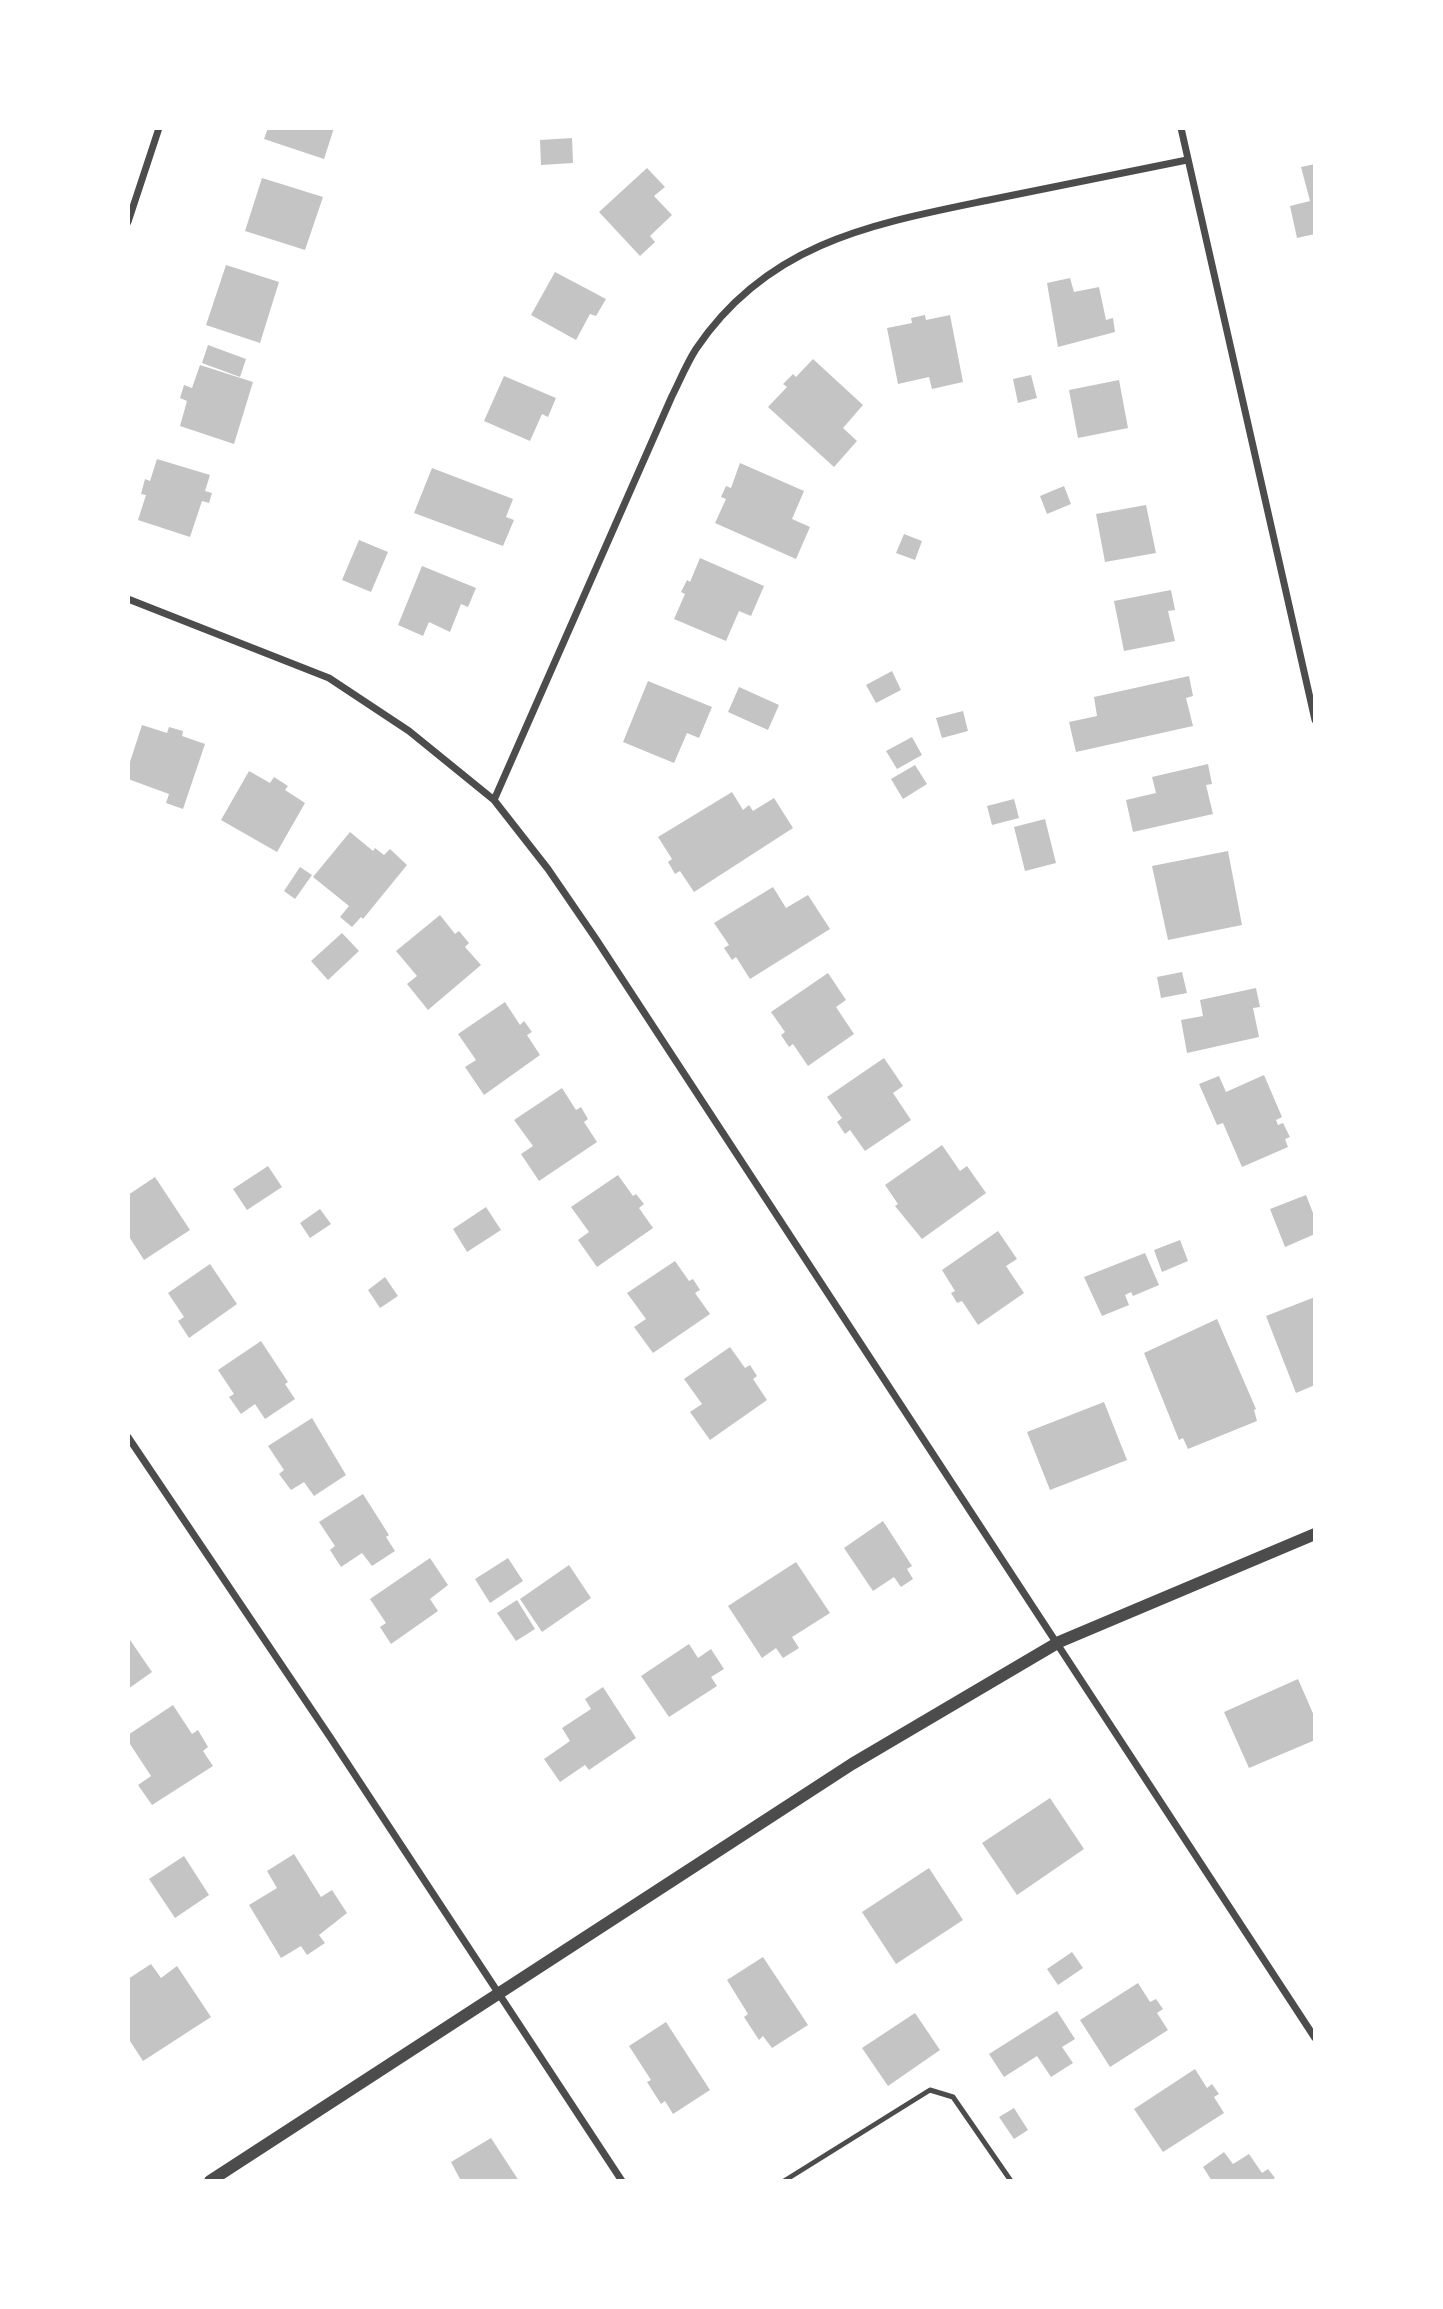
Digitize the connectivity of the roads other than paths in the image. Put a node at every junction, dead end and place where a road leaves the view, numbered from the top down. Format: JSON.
{"nodes":[{"id":1,"x":159,"y":128,"type":"edge"},
{"id":2,"x":1181,"y":128,"type":"edge"},
{"id":3,"x":1187,"y":160,"type":"junction"},
{"id":4,"x":128,"y":222,"type":"edge"},
{"id":5,"x":128,"y":599,"type":"edge"},
{"id":6,"x":1315,"y":719,"type":"edge"},
{"id":7,"x":494,"y":800,"type":"junction"},
{"id":8,"x":128,"y":1437,"type":"edge"},
{"id":9,"x":1315,"y":1534,"type":"edge"},
{"id":10,"x":1059,"y":1642,"type":"junction"},
{"id":11,"x":498,"y":1994,"type":"junction"},
{"id":12,"x":1315,"y":2038,"type":"edge"},
{"id":13,"x":210,"y":2181,"type":"edge"},
{"id":14,"x":622,"y":2181,"type":"edge"},
{"id":15,"x":784,"y":2181,"type":"edge"},
{"id":16,"x":1011,"y":2181,"type":"edge"}],
"edges":[{"from":1,"to":4,"type":"street"},
{"from":2,"to":3,"type":"street"},
{"from":3,"to":6,"type":"street"},
{"from":3,"to":7,"type":"street"},
{"from":5,"to":7,"type":"street"},
{"from":7,"to":10,"type":"street"},
{"from":8,"to":11,"type":"street"},
{"from":9,"to":10,"type":"street"},
{"from":10,"to":11,"type":"street"},
{"from":10,"to":12,"type":"street"},
{"from":11,"to":13,"type":"street"},
{"from":11,"to":14,"type":"street"},
{"from":15,"to":16,"type":"lane"}]}
